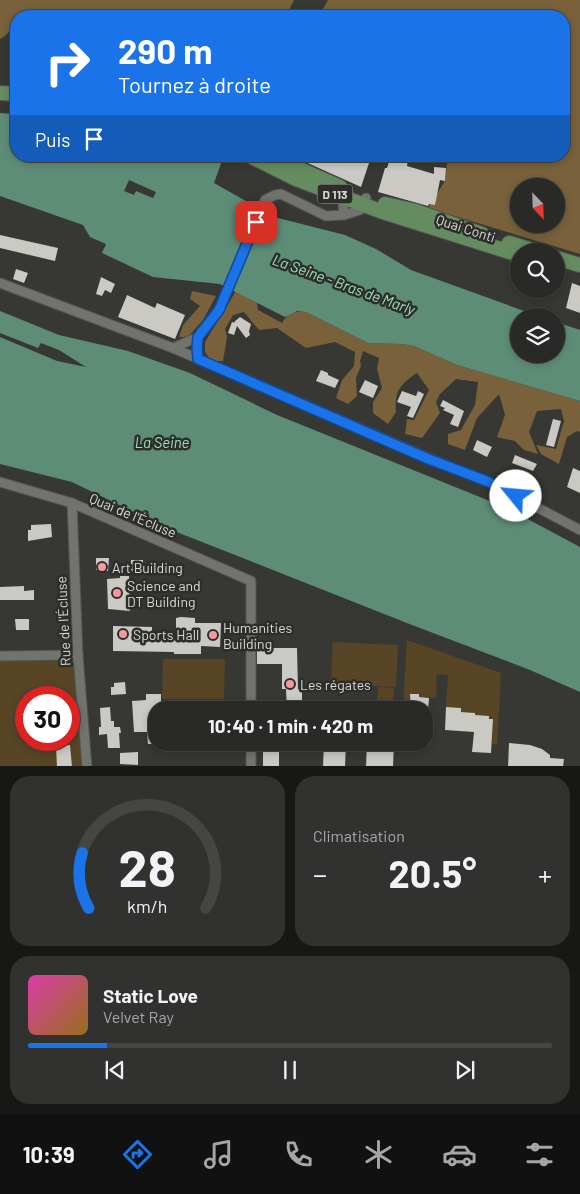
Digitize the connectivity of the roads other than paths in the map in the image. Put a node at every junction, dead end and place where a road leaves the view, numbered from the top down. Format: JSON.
{"nodes":[{"id":1,"x":263,"y":162,"type":"edge"},
{"id":2,"x":282,"y":162,"type":"edge"},
{"id":3,"x":346,"y":194,"type":"junction"},
{"id":4,"x":365,"y":201,"type":"junction"},
{"id":5,"x":344,"y":215,"type":"junction"},
{"id":6,"x":424,"y":220,"type":"junction"},
{"id":7,"x":510,"y":244,"type":"edge"},
{"id":8,"x":510,"y":251,"type":"edge"},
{"id":9,"x":565,"y":261,"type":"edge"},
{"id":10,"x":580,"y":266,"type":"edge"},
{"id":11,"x":565,"y":269,"type":"edge"},
{"id":12,"x":580,"y":273,"type":"edge"},
{"id":13,"x":0,"y":283,"type":"edge"},
{"id":14,"x":198,"y":337,"type":"junction"},
{"id":15,"x":173,"y":348,"type":"junction"},
{"id":16,"x":198,"y":359,"type":"junction"},
{"id":17,"x":0,"y":482,"type":"edge"},
{"id":18,"x":72,"y":503,"type":"junction"},
{"id":19,"x":580,"y":530,"type":"edge"},
{"id":20,"x":78,"y":655,"type":"junction"},
{"id":21,"x":0,"y":656,"type":"edge"},
{"id":22,"x":251,"y":701,"type":"edge"},
{"id":23,"x":251,"y":751,"type":"edge"},
{"id":24,"x":87,"y":766,"type":"edge"},
{"id":25,"x":250,"y":766,"type":"edge"}],
"edges":[{"from":1,"to":3,"type":"main road","number":"D 113"},
{"from":2,"to":3,"type":"main road","number":"D 113"},
{"from":3,"to":4,"type":"main road","number":"D 113"},
{"from":3,"to":5,"type":"street"},
{"from":4,"to":5,"type":"street"},
{"from":4,"to":6,"type":"main road","number":"D 113"},
{"from":5,"to":14,"type":"street"},
{"from":6,"to":7,"type":"main road","name":"Quai Conti","number":"D 113"},
{"from":6,"to":8,"type":"main road","name":"Quai Conti","number":"D 113"},
{"from":9,"to":10,"type":"main road"},
{"from":11,"to":12,"type":"main road"},
{"from":13,"to":15,"type":"street"},
{"from":14,"to":15,"type":"street"},
{"from":14,"to":16,"type":"street"},
{"from":15,"to":16,"type":"street"},
{"from":16,"to":19,"type":"street"},
{"from":17,"to":18,"type":"street","name":"Quai de l'Écluse"},
{"from":18,"to":20,"type":"street","name":"Rue de l'Écluse"},
{"from":18,"to":22,"type":"street","name":"Quai de l'Écluse"},
{"from":20,"to":21,"type":"street"},
{"from":20,"to":24,"type":"street","name":"Rue de l'Écluse"},
{"from":23,"to":25,"type":"street"}]}
